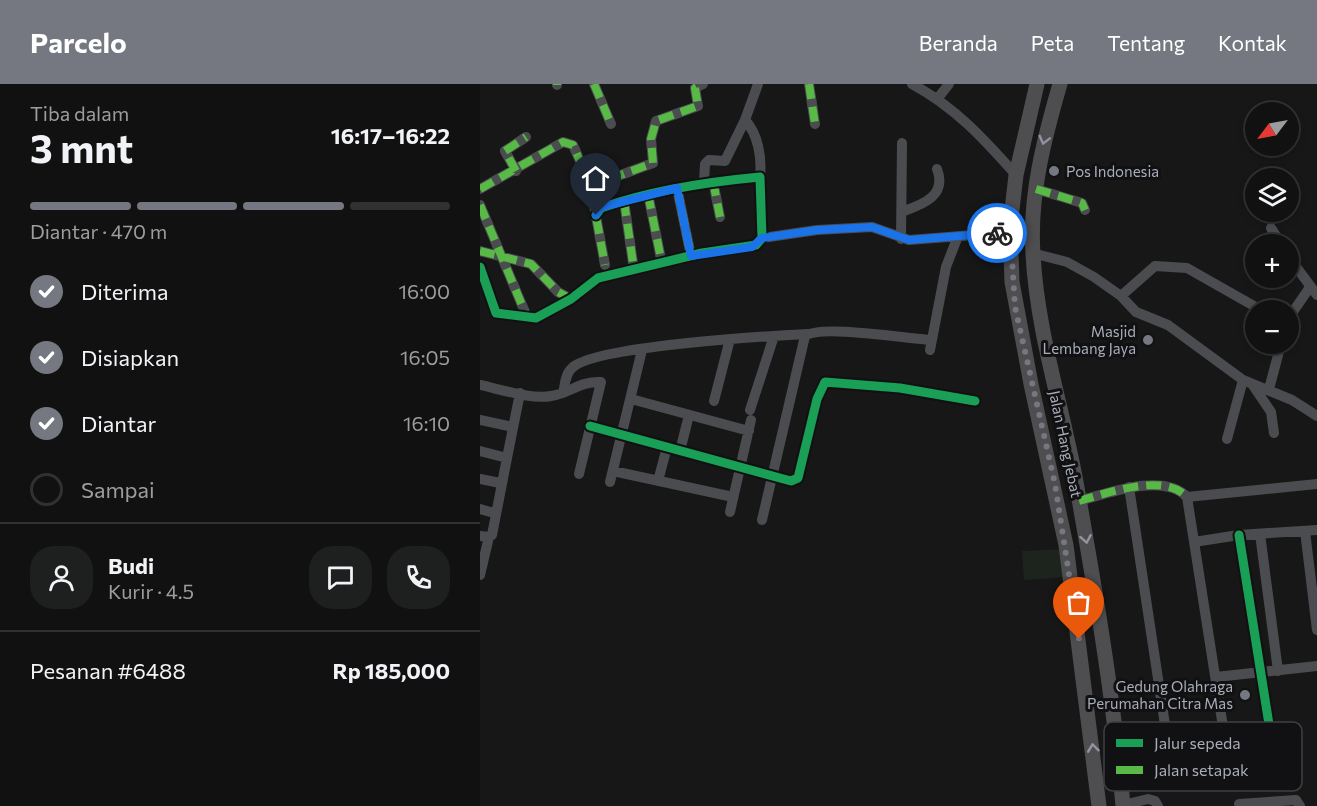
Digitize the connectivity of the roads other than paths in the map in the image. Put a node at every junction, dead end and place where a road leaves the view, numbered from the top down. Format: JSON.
{"nodes":[{"id":1,"x":594,"y":84,"type":"edge"},
{"id":2,"x":703,"y":84,"type":"edge"},
{"id":3,"x":758,"y":84,"type":"edge"},
{"id":4,"x":809,"y":84,"type":"edge"},
{"id":5,"x":912,"y":84,"type":"edge"},
{"id":6,"x":949,"y":84,"type":"edge"},
{"id":7,"x":1037,"y":84,"type":"edge"},
{"id":8,"x":1060,"y":84,"type":"edge"},
{"id":9,"x":938,"y":98,"type":"junction"},
{"id":10,"x":745,"y":120,"type":"junction"},
{"id":11,"x":610,"y":124,"type":"dead end"},
{"id":12,"x":815,"y":124,"type":"dead end"},
{"id":13,"x":526,"y":136,"type":"dead end"},
{"id":14,"x":902,"y":143,"type":"dead end"},
{"id":15,"x":937,"y":169,"type":"dead end"},
{"id":16,"x":516,"y":171,"type":"junction"},
{"id":17,"x":1016,"y":175,"type":"junction"},
{"id":18,"x":760,"y":177,"type":"junction"},
{"id":19,"x":610,"y":179,"type":"dead end"},
{"id":20,"x":709,"y":181,"type":"junction"},
{"id":21,"x":677,"y":188,"type":"junction"},
{"id":22,"x":480,"y":189,"type":"edge"},
{"id":23,"x":1036,"y":189,"type":"junction"},
{"id":24,"x":648,"y":194,"type":"junction"},
{"id":25,"x":624,"y":201,"type":"junction"},
{"id":26,"x":480,"y":205,"type":"edge"},
{"id":27,"x":1085,"y":210,"type":"dead end"},
{"id":28,"x":904,"y":211,"type":"junction"},
{"id":29,"x":596,"y":215,"type":"junction"},
{"id":30,"x":720,"y":217,"type":"dead end"},
{"id":31,"x":1010,"y":227,"type":"junction"},
{"id":32,"x":1271,"y":228,"type":"dead end"},
{"id":33,"x":1275,"y":234,"type":"edge"},
{"id":34,"x":958,"y":236,"type":"junction"},
{"id":35,"x":762,"y":238,"type":"junction"},
{"id":36,"x":901,"y":239,"type":"junction"},
{"id":37,"x":480,"y":251,"type":"edge"},
{"id":38,"x":1032,"y":253,"type":"junction"},
{"id":39,"x":691,"y":256,"type":"junction"},
{"id":40,"x":503,"y":258,"type":"junction"},
{"id":41,"x":662,"y":264,"type":"junction"},
{"id":42,"x":605,"y":265,"type":"dead end"},
{"id":43,"x":480,"y":267,"type":"edge"},
{"id":44,"x":634,"y":270,"type":"junction"},
{"id":45,"x":1299,"y":271,"type":"edge"},
{"id":46,"x":1313,"y":291,"type":"edge"},
{"id":47,"x":1121,"y":296,"type":"junction"},
{"id":48,"x":571,"y":299,"type":"junction"},
{"id":49,"x":1245,"y":301,"type":"edge"},
{"id":50,"x":1299,"y":307,"type":"edge"},
{"id":51,"x":527,"y":317,"type":"junction"},
{"id":52,"x":1040,"y":325,"type":"junction"},
{"id":53,"x":1020,"y":328,"type":"junction"},
{"id":54,"x":808,"y":333,"type":"junction"},
{"id":55,"x":774,"y":336,"type":"junction"},
{"id":56,"x":730,"y":339,"type":"junction"},
{"id":57,"x":642,"y":350,"type":"junction"},
{"id":58,"x":1278,"y":354,"type":"edge"},
{"id":59,"x":1248,"y":382,"type":"junction"},
{"id":60,"x":480,"y":385,"type":"edge"},
{"id":61,"x":1269,"y":389,"type":"junction"},
{"id":62,"x":520,"y":393,"type":"junction"},
{"id":63,"x":563,"y":393,"type":"junction"},
{"id":64,"x":631,"y":399,"type":"junction"},
{"id":65,"x":714,"y":401,"type":"dead end"},
{"id":66,"x":975,"y":401,"type":"dead end"},
{"id":67,"x":688,"y":415,"type":"junction"},
{"id":68,"x":1317,"y":416,"type":"edge"},
{"id":69,"x":480,"y":420,"type":"edge"},
{"id":70,"x":750,"y":420,"type":"junction"},
{"id":71,"x":590,"y":426,"type":"junction"},
{"id":72,"x":513,"y":427,"type":"junction"},
{"id":73,"x":1274,"y":433,"type":"dead end"},
{"id":74,"x":621,"y":435,"type":"junction"},
{"id":75,"x":1227,"y":439,"type":"dead end"},
{"id":76,"x":667,"y":447,"type":"junction"},
{"id":77,"x":480,"y":451,"type":"edge"},
{"id":78,"x":680,"y":451,"type":"junction"},
{"id":79,"x":507,"y":458,"type":"junction"},
{"id":80,"x":741,"y":467,"type":"junction"},
{"id":81,"x":613,"y":471,"type":"junction"},
{"id":82,"x":579,"y":474,"type":"dead end"},
{"id":83,"x":772,"y":477,"type":"junction"},
{"id":84,"x":480,"y":478,"type":"edge"},
{"id":85,"x":658,"y":481,"type":"junction"},
{"id":86,"x":610,"y":482,"type":"dead end"},
{"id":87,"x":500,"y":483,"type":"junction"},
{"id":88,"x":1317,"y":483,"type":"edge"},
{"id":89,"x":1129,"y":487,"type":"junction"},
{"id":90,"x":1187,"y":497,"type":"junction"},
{"id":91,"x":733,"y":498,"type":"junction"},
{"id":92,"x":1079,"y":501,"type":"junction"},
{"id":93,"x":480,"y":508,"type":"edge"},
{"id":94,"x":730,"y":512,"type":"dead end"},
{"id":95,"x":494,"y":513,"type":"junction"},
{"id":96,"x":762,"y":520,"type":"dead end"},
{"id":97,"x":1317,"y":530,"type":"edge"},
{"id":98,"x":1305,"y":531,"type":"junction"},
{"id":99,"x":1260,"y":534,"type":"junction"},
{"id":100,"x":1239,"y":535,"type":"junction"},
{"id":101,"x":484,"y":536,"type":"edge"},
{"id":102,"x":1194,"y":542,"type":"junction"},
{"id":103,"x":480,"y":574,"type":"edge"},
{"id":104,"x":1317,"y":630,"type":"edge"},
{"id":105,"x":1317,"y":666,"type":"edge"},
{"id":106,"x":1278,"y":671,"type":"junction"},
{"id":107,"x":1263,"y":674,"type":"junction"},
{"id":108,"x":1216,"y":677,"type":"junction"},
{"id":109,"x":1113,"y":722,"type":"edge"},
{"id":110,"x":1165,"y":722,"type":"edge"},
{"id":111,"x":1223,"y":722,"type":"edge"},
{"id":112,"x":1269,"y":722,"type":"edge"},
{"id":113,"x":1122,"y":791,"type":"edge"},
{"id":114,"x":1240,"y":791,"type":"dead end"},
{"id":115,"x":1239,"y":805,"type":"edge"},
{"id":116,"x":1099,"y":806,"type":"edge"},
{"id":117,"x":1123,"y":806,"type":"edge"},
{"id":118,"x":1158,"y":806,"type":"edge"},
{"id":119,"x":1300,"y":806,"type":"edge"}],
"edges":[{"from":1,"to":11,"type":"street"},
{"from":2,"to":19,"type":"street"},
{"from":3,"to":10,"type":"street"},
{"from":4,"to":12,"type":"street"},
{"from":5,"to":9,"type":"street"},
{"from":6,"to":9,"type":"street"},
{"from":7,"to":17,"type":"highway"},
{"from":8,"to":23,"type":"highway","name":"Jalan Hang Jebat","one_way":true},
{"from":9,"to":17,"type":"street"},
{"from":10,"to":18,"type":"street"},
{"from":10,"to":20,"type":"street"},
{"from":13,"to":16,"type":"street"},
{"from":14,"to":28,"type":"street"},
{"from":15,"to":28,"type":"street"},
{"from":16,"to":22,"type":"street"},
{"from":16,"to":29,"type":"street"},
{"from":17,"to":31,"type":"highway"},
{"from":18,"to":20,"type":"street"},
{"from":18,"to":35,"type":"street"},
{"from":20,"to":21,"type":"street"},
{"from":20,"to":30,"type":"street"},
{"from":21,"to":24,"type":"street"},
{"from":21,"to":39,"type":"street"},
{"from":23,"to":27,"type":"street"},
{"from":23,"to":38,"type":"highway","name":"Jalan Hang Jebat"},
{"from":24,"to":25,"type":"street"},
{"from":24,"to":41,"type":"street"},
{"from":25,"to":29,"type":"street"},
{"from":25,"to":44,"type":"street"},
{"from":26,"to":40,"type":"street"},
{"from":28,"to":36,"type":"street"},
{"from":29,"to":42,"type":"street"},
{"from":31,"to":34,"type":"street"},
{"from":31,"to":53,"type":"highway"},
{"from":32,"to":33,"type":"street"},
{"from":34,"to":36,"type":"street"},
{"from":34,"to":54,"type":"street"},
{"from":35,"to":36,"type":"street"},
{"from":35,"to":39,"type":"street"},
{"from":37,"to":40,"type":"street"},
{"from":38,"to":47,"type":"street"},
{"from":38,"to":52,"type":"highway","name":"Jalan Hang Jebat"},
{"from":39,"to":41,"type":"street"},
{"from":40,"to":48,"type":"street"},
{"from":40,"to":51,"type":"street"},
{"from":41,"to":44,"type":"street"},
{"from":43,"to":51,"type":"street"},
{"from":44,"to":48,"type":"street"},
{"from":45,"to":46,"type":"street"},
{"from":46,"to":50,"type":"street"},
{"from":47,"to":49,"type":"street"},
{"from":47,"to":59,"type":"street"},
{"from":48,"to":51,"type":"street"},
{"from":52,"to":53,"type":"highway"},
{"from":52,"to":92,"type":"highway","name":"Jalan Hang Jebat"},
{"from":116,"to":53,"type":"highway","one_way":true},
{"from":54,"to":55,"type":"street"},
{"from":54,"to":83,"type":"street"},
{"from":55,"to":56,"type":"street"},
{"from":55,"to":70,"type":"street"},
{"from":56,"to":57,"type":"street"},
{"from":56,"to":65,"type":"street"},
{"from":57,"to":63,"type":"street"},
{"from":57,"to":64,"type":"street"},
{"from":58,"to":61,"type":"street"},
{"from":59,"to":61,"type":"street"},
{"from":59,"to":73,"type":"street"},
{"from":59,"to":75,"type":"street"},
{"from":60,"to":62,"type":"street"},
{"from":61,"to":68,"type":"street"},
{"from":62,"to":63,"type":"street"},
{"from":62,"to":72,"type":"street"},
{"from":63,"to":71,"type":"street"},
{"from":64,"to":67,"type":"street"},
{"from":64,"to":74,"type":"street"},
{"from":66,"to":83,"type":"street"},
{"from":67,"to":70,"type":"street"},
{"from":67,"to":78,"type":"street"},
{"from":69,"to":72,"type":"street"},
{"from":70,"to":80,"type":"street"},
{"from":71,"to":74,"type":"street"},
{"from":71,"to":82,"type":"street"},
{"from":72,"to":79,"type":"street"},
{"from":74,"to":76,"type":"street"},
{"from":74,"to":81,"type":"street"},
{"from":76,"to":78,"type":"street"},
{"from":76,"to":85,"type":"street"},
{"from":77,"to":79,"type":"street"},
{"from":78,"to":80,"type":"street"},
{"from":79,"to":87,"type":"street"},
{"from":80,"to":83,"type":"street"},
{"from":80,"to":91,"type":"street"},
{"from":81,"to":85,"type":"street"},
{"from":81,"to":86,"type":"street"},
{"from":83,"to":96,"type":"street"},
{"from":84,"to":87,"type":"street"},
{"from":85,"to":91,"type":"street"},
{"from":87,"to":95,"type":"street"},
{"from":88,"to":90,"type":"street"},
{"from":89,"to":90,"type":"street"},
{"from":89,"to":92,"type":"street"},
{"from":89,"to":110,"type":"street"},
{"from":90,"to":102,"type":"street"},
{"from":91,"to":94,"type":"street"},
{"from":92,"to":109,"type":"highway","name":"Jalan Hang Jebat","one_way":true},
{"from":93,"to":95,"type":"street"},
{"from":95,"to":101,"type":"street"},
{"from":97,"to":98,"type":"street"},
{"from":98,"to":99,"type":"street"},
{"from":98,"to":104,"type":"street"},
{"from":99,"to":100,"type":"street"},
{"from":99,"to":106,"type":"street"},
{"from":100,"to":102,"type":"street"},
{"from":100,"to":107,"type":"street"},
{"from":101,"to":103,"type":"street"},
{"from":102,"to":108,"type":"street"},
{"from":105,"to":106,"type":"street"},
{"from":106,"to":107,"type":"street"},
{"from":107,"to":108,"type":"street"},
{"from":107,"to":112,"type":"street"},
{"from":108,"to":111,"type":"street"},
{"from":113,"to":117,"type":"highway","name":"Jalan Hang Jebat"},
{"from":114,"to":115,"type":"street"},
{"from":115,"to":119,"type":"street"},
{"from":117,"to":118,"type":"street"}]}
